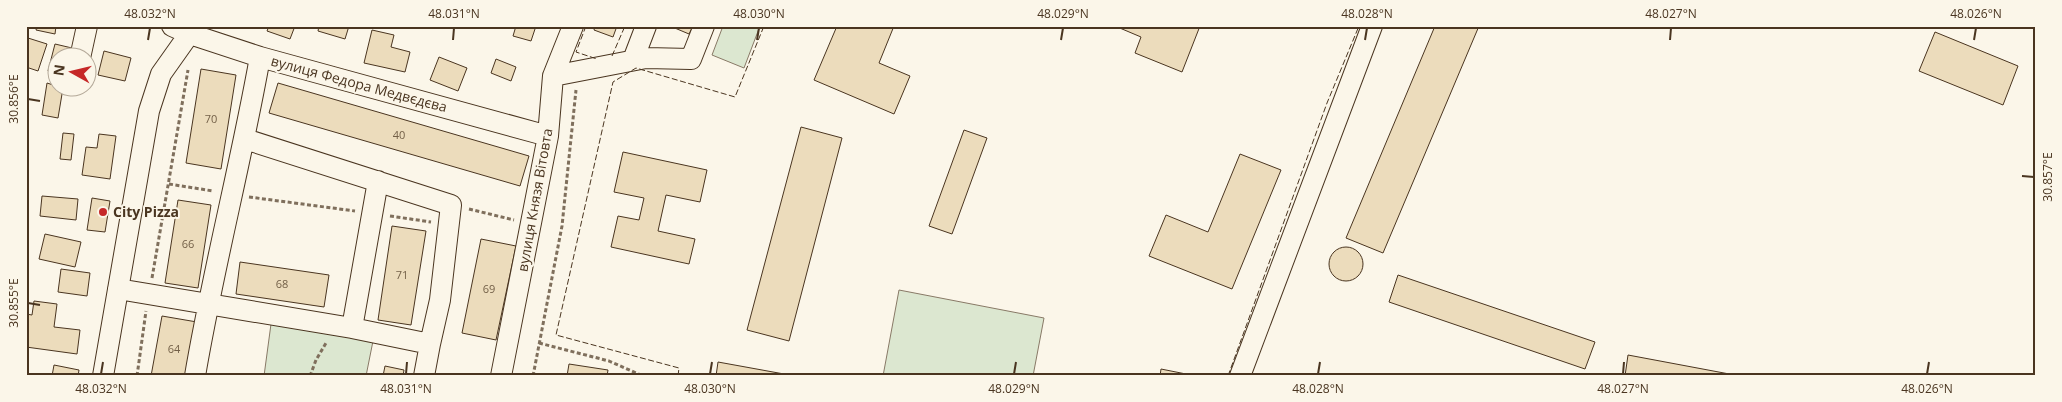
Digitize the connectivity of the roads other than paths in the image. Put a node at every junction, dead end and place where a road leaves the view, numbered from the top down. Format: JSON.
{"nodes":[{"id":1,"x":87,"y":26,"type":"edge"},
{"id":2,"x":573,"y":26,"type":"edge"},
{"id":3,"x":646,"y":26,"type":"edge"},
{"id":4,"x":704,"y":26,"type":"edge"},
{"id":5,"x":1372,"y":26,"type":"edge"},
{"id":6,"x":186,"y":29,"type":"edge"},
{"id":7,"x":82,"y":48,"type":"edge"},
{"id":8,"x":260,"y":57,"type":"junction"},
{"id":9,"x":633,"y":60,"type":"junction"},
{"id":10,"x":553,"y":76,"type":"junction"},
{"id":11,"x":548,"y":136,"type":"junction"},
{"id":12,"x":245,"y":140,"type":"junction"},
{"id":13,"x":378,"y":181,"type":"junction"},
{"id":14,"x":118,"y":289,"type":"junction"},
{"id":15,"x":207,"y":305,"type":"junction"},
{"id":16,"x":345,"y":327,"type":"junction"},
{"id":17,"x":430,"y":344,"type":"junction"},
{"id":18,"x":103,"y":376,"type":"edge"},
{"id":19,"x":194,"y":376,"type":"edge"},
{"id":20,"x":424,"y":376,"type":"edge"},
{"id":21,"x":501,"y":376,"type":"edge"},
{"id":22,"x":1240,"y":376,"type":"edge"}],
"edges":[{"from":1,"to":7,"type":"street"},
{"from":2,"to":10,"type":"street","name":"вулиця Князя Вітовта"},
{"from":3,"to":9,"type":"street"},
{"from":4,"to":9,"type":"street"},
{"from":5,"to":22,"type":"street"},
{"from":6,"to":8,"type":"street","name":"вулиця Федора Медвєдєва"},
{"from":6,"to":14,"type":"street"},
{"from":8,"to":11,"type":"street","name":"вулиця Федора Медвєдєва"},
{"from":8,"to":12,"type":"street"},
{"from":9,"to":10,"type":"street"},
{"from":10,"to":11,"type":"street","name":"вулиця Князя Вітовта"},
{"from":11,"to":21,"type":"street","name":"вулиця Князя Вітовта"},
{"from":12,"to":13,"type":"street"},
{"from":12,"to":15,"type":"street"},
{"from":13,"to":16,"type":"street"},
{"from":13,"to":17,"type":"street"},
{"from":14,"to":15,"type":"street"},
{"from":14,"to":18,"type":"street"},
{"from":15,"to":16,"type":"street"},
{"from":15,"to":19,"type":"street"},
{"from":16,"to":17,"type":"street"},
{"from":17,"to":20,"type":"street"}]}
